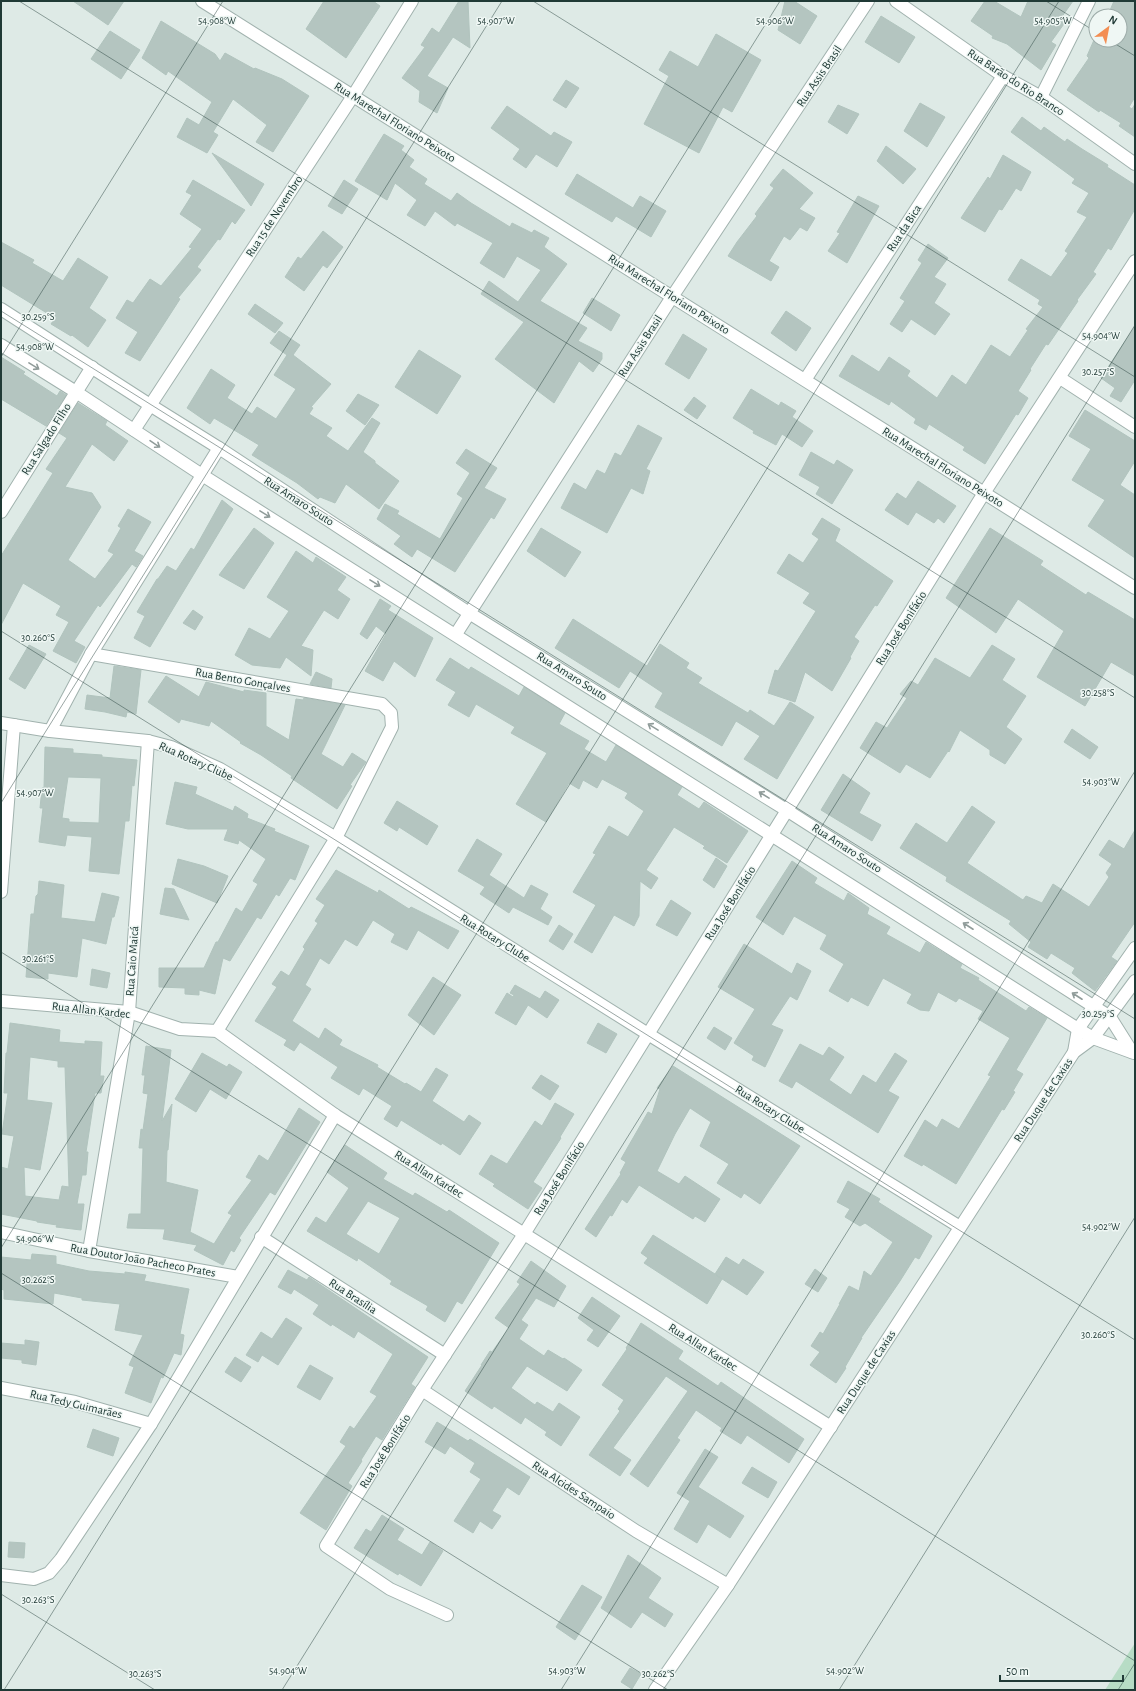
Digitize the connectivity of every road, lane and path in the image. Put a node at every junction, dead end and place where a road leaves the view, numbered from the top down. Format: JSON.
{"nodes":[{"id":1,"x":202,"y":1,"type":"edge"},
{"id":2,"x":412,"y":1,"type":"edge"},
{"id":3,"x":868,"y":1,"type":"edge"},
{"id":4,"x":896,"y":1,"type":"edge"},
{"id":5,"x":1089,"y":1,"type":"edge"},
{"id":6,"x":1003,"y":76,"type":"junction"},
{"id":7,"x":353,"y":96,"type":"junction"},
{"id":8,"x":1041,"y":97,"type":"junction"},
{"id":9,"x":1135,"y":164,"type":"edge"},
{"id":10,"x":1135,"y":261,"type":"edge"},
{"id":11,"x":672,"y":297,"type":"junction"},
{"id":12,"x":1,"y":309,"type":"edge"},
{"id":13,"x":1,"y":345,"type":"edge"},
{"id":14,"x":92,"y":367,"type":"junction"},
{"id":15,"x":1060,"y":378,"type":"junction"},
{"id":16,"x":805,"y":380,"type":"junction"},
{"id":17,"x":76,"y":392,"type":"junction"},
{"id":18,"x":150,"y":405,"type":"junction"},
{"id":19,"x":1135,"y":427,"type":"edge"},
{"id":20,"x":134,"y":430,"type":"junction"},
{"id":21,"x":219,"y":448,"type":"junction"},
{"id":22,"x":202,"y":475,"type":"junction"},
{"id":23,"x":984,"y":493,"type":"junction"},
{"id":24,"x":1,"y":512,"type":"edge"},
{"id":25,"x":1135,"y":588,"type":"edge"},
{"id":26,"x":469,"y":613,"type":"junction"},
{"id":27,"x":456,"y":634,"type":"junction"},
{"id":28,"x":91,"y":654,"type":"junction"},
{"id":29,"x":1,"y":723,"type":"edge"},
{"id":30,"x":14,"y":725,"type":"junction"},
{"id":31,"x":50,"y":731,"type":"junction"},
{"id":32,"x":148,"y":741,"type":"junction"},
{"id":33,"x":788,"y":811,"type":"junction"},
{"id":34,"x":772,"y":835,"type":"junction"},
{"id":35,"x":336,"y":838,"type":"junction"},
{"id":36,"x":1,"y":892,"type":"edge"},
{"id":37,"x":1135,"y":948,"type":"edge"},
{"id":38,"x":1135,"y":981,"type":"edge"},
{"id":39,"x":1,"y":1001,"type":"edge"},
{"id":40,"x":1093,"y":1006,"type":"junction"},
{"id":41,"x":129,"y":1012,"type":"junction"},
{"id":42,"x":1110,"y":1017,"type":"junction"},
{"id":43,"x":1078,"y":1029,"type":"junction"},
{"id":44,"x":217,"y":1031,"type":"junction"},
{"id":45,"x":648,"y":1034,"type":"junction"},
{"id":46,"x":1093,"y":1038,"type":"junction"},
{"id":47,"x":1074,"y":1052,"type":"junction"},
{"id":48,"x":1134,"y":1053,"type":"edge"},
{"id":49,"x":335,"y":1115,"type":"junction"},
{"id":50,"x":960,"y":1227,"type":"junction"},
{"id":51,"x":1,"y":1232,"type":"edge"},
{"id":52,"x":524,"y":1234,"type":"junction"},
{"id":53,"x":261,"y":1237,"type":"junction"},
{"id":54,"x":89,"y":1251,"type":"junction"},
{"id":55,"x":238,"y":1277,"type":"junction"},
{"id":56,"x":445,"y":1355,"type":"junction"},
{"id":57,"x":1,"y":1388,"type":"edge"},
{"id":58,"x":422,"y":1390,"type":"junction"},
{"id":59,"x":151,"y":1424,"type":"junction"},
{"id":60,"x":831,"y":1427,"type":"junction"},
{"id":61,"x":1,"y":1575,"type":"edge"},
{"id":62,"x":728,"y":1585,"type":"junction"},
{"id":63,"x":447,"y":1615,"type":"dead end"},
{"id":64,"x":660,"y":1688,"type":"edge"}],
"edges":[{"from":1,"to":7,"type":"street","name":"Rua Marechal Floriano Peixoto"},
{"from":2,"to":7,"type":"street","name":"Rua 15 de Novembro"},
{"from":3,"to":11,"type":"street","name":"Rua Assis Brasil"},
{"from":4,"to":6,"type":"street","name":"Rua Barão do Rio Branco"},
{"from":5,"to":8,"type":"street"},
{"from":6,"to":8,"type":"street","name":"Rua Barão do Rio Branco"},
{"from":6,"to":16,"type":"street","name":"Rua da Bica"},
{"from":7,"to":11,"type":"street","name":"Rua Marechal Floriano Peixoto"},
{"from":7,"to":18,"type":"street","name":"Rua 15 de Novembro"},
{"from":8,"to":9,"type":"street","name":"Rua Barão do Rio Branco"},
{"from":10,"to":15,"type":"street","name":"Rua José Bonifácio"},
{"from":11,"to":16,"type":"street","name":"Rua Marechal Floriano Peixoto"},
{"from":11,"to":26,"type":"street","name":"Rua Assis Brasil"},
{"from":12,"to":14,"type":"street","name":"Rua Amaro Souto"},
{"from":13,"to":17,"type":"street","name":"Rua Amaro Souto","one_way":true},
{"from":14,"to":17,"type":"street","name":"Rua Salgado Filho"},
{"from":14,"to":18,"type":"street","name":"Rua Amaro Souto"},
{"from":15,"to":19,"type":"street"},
{"from":15,"to":23,"type":"street","name":"Rua José Bonifácio"},
{"from":16,"to":23,"type":"street","name":"Rua Marechal Floriano Peixoto"},
{"from":17,"to":20,"type":"street","name":"Rua Amaro Souto"},
{"from":17,"to":24,"type":"street","name":"Rua Salgado Filho"},
{"from":18,"to":20,"type":"street","name":"Rua 15 de Novembro"},
{"from":18,"to":21,"type":"street","name":"Rua Amaro Souto"},
{"from":20,"to":22,"type":"street","name":"Rua Amaro Souto","one_way":true},
{"from":21,"to":22,"type":"street"},
{"from":21,"to":26,"type":"street","name":"Rua Amaro Souto"},
{"from":22,"to":27,"type":"street","name":"Rua Amaro Souto","one_way":true},
{"from":22,"to":28,"type":"street"},
{"from":23,"to":25,"type":"street","name":"Rua Marechal Floriano Peixoto"},
{"from":23,"to":33,"type":"street","name":"Rua José Bonifácio"},
{"from":26,"to":27,"type":"street","name":"Rua Assis Brasil"},
{"from":33,"to":26,"type":"street","name":"Rua Amaro Souto","one_way":true},
{"from":27,"to":34,"type":"street","name":"Rua Amaro Souto"},
{"from":28,"to":31,"type":"street"},
{"from":28,"to":35,"type":"street","name":"Rua Bento Gonçalves"},
{"from":29,"to":30,"type":"street","name":"Rua Rotary Clube"},
{"from":30,"to":31,"type":"street","name":"Rua Rotary Clube"},
{"from":30,"to":36,"type":"street"},
{"from":31,"to":32,"type":"street","name":"Rua Rotary Clube"},
{"from":32,"to":35,"type":"street","name":"Rua Rotary Clube"},
{"from":32,"to":41,"type":"street","name":"Rua Caio Maicá"},
{"from":33,"to":34,"type":"street","name":"Rua José Bonifácio"},
{"from":40,"to":33,"type":"street","name":"Rua Amaro Souto","one_way":true},
{"from":34,"to":43,"type":"street","name":"Rua Amaro Souto"},
{"from":34,"to":45,"type":"street","name":"Rua José Bonifácio"},
{"from":35,"to":44,"type":"street"},
{"from":35,"to":45,"type":"street","name":"Rua Rotary Clube"},
{"from":37,"to":40,"type":"street","name":"Rua Duque de Caxias"},
{"from":38,"to":42,"type":"street","name":"Rua Duque de Caxias"},
{"from":39,"to":41,"type":"street","name":"Rua Allan Kardec"},
{"from":40,"to":42,"type":"street","name":"Rua Amaro Souto"},
{"from":40,"to":43,"type":"street","name":"Rua Duque de Caxias"},
{"from":41,"to":44,"type":"street","name":"Rua Allan Kardec"},
{"from":41,"to":54,"type":"street","name":"Rua Caio Maicá"},
{"from":42,"to":46,"type":"street","name":"Rua Duque de Caxias"},
{"from":42,"to":48,"type":"street","name":"Rua Amaro Souto"},
{"from":43,"to":46,"type":"street","name":"Rua Amaro Souto"},
{"from":43,"to":47,"type":"street","name":"Rua Duque de Caxias"},
{"from":44,"to":49,"type":"street","name":"Rua Allan Kardec"},
{"from":45,"to":50,"type":"street","name":"Rua Rotary Clube"},
{"from":45,"to":52,"type":"street","name":"Rua José Bonifácio"},
{"from":46,"to":47,"type":"street","name":"Rua Duque de Caxias"},
{"from":46,"to":48,"type":"street","name":"Rua Amaro Souto"},
{"from":47,"to":50,"type":"street","name":"Rua Duque de Caxias"},
{"from":49,"to":52,"type":"street","name":"Rua Allan Kardec"},
{"from":49,"to":53,"type":"street"},
{"from":50,"to":60,"type":"street","name":"Rua Duque de Caxias"},
{"from":51,"to":54,"type":"street","name":"Rua Doutor João Pacheco Prates"},
{"from":52,"to":56,"type":"street","name":"Rua José Bonifácio"},
{"from":52,"to":60,"type":"street","name":"Rua Allan Kardec"},
{"from":53,"to":55,"type":"street"},
{"from":53,"to":56,"type":"street","name":"Rua Brasília"},
{"from":54,"to":55,"type":"street","name":"Rua Doutor João Pacheco Prates"},
{"from":55,"to":59,"type":"street"},
{"from":56,"to":58,"type":"street","name":"Rua José Bonifácio"},
{"from":57,"to":59,"type":"street","name":"Rua Tedy Guimarães"},
{"from":58,"to":62,"type":"street","name":"Rua Alcides Sampaio"},
{"from":58,"to":63,"type":"street","name":"Rua José Bonifácio"},
{"from":59,"to":61,"type":"street"},
{"from":60,"to":62,"type":"street","name":"Rua Duque de Caxias"},
{"from":62,"to":64,"type":"street","name":"Rua Duque de Caxias"}]}
